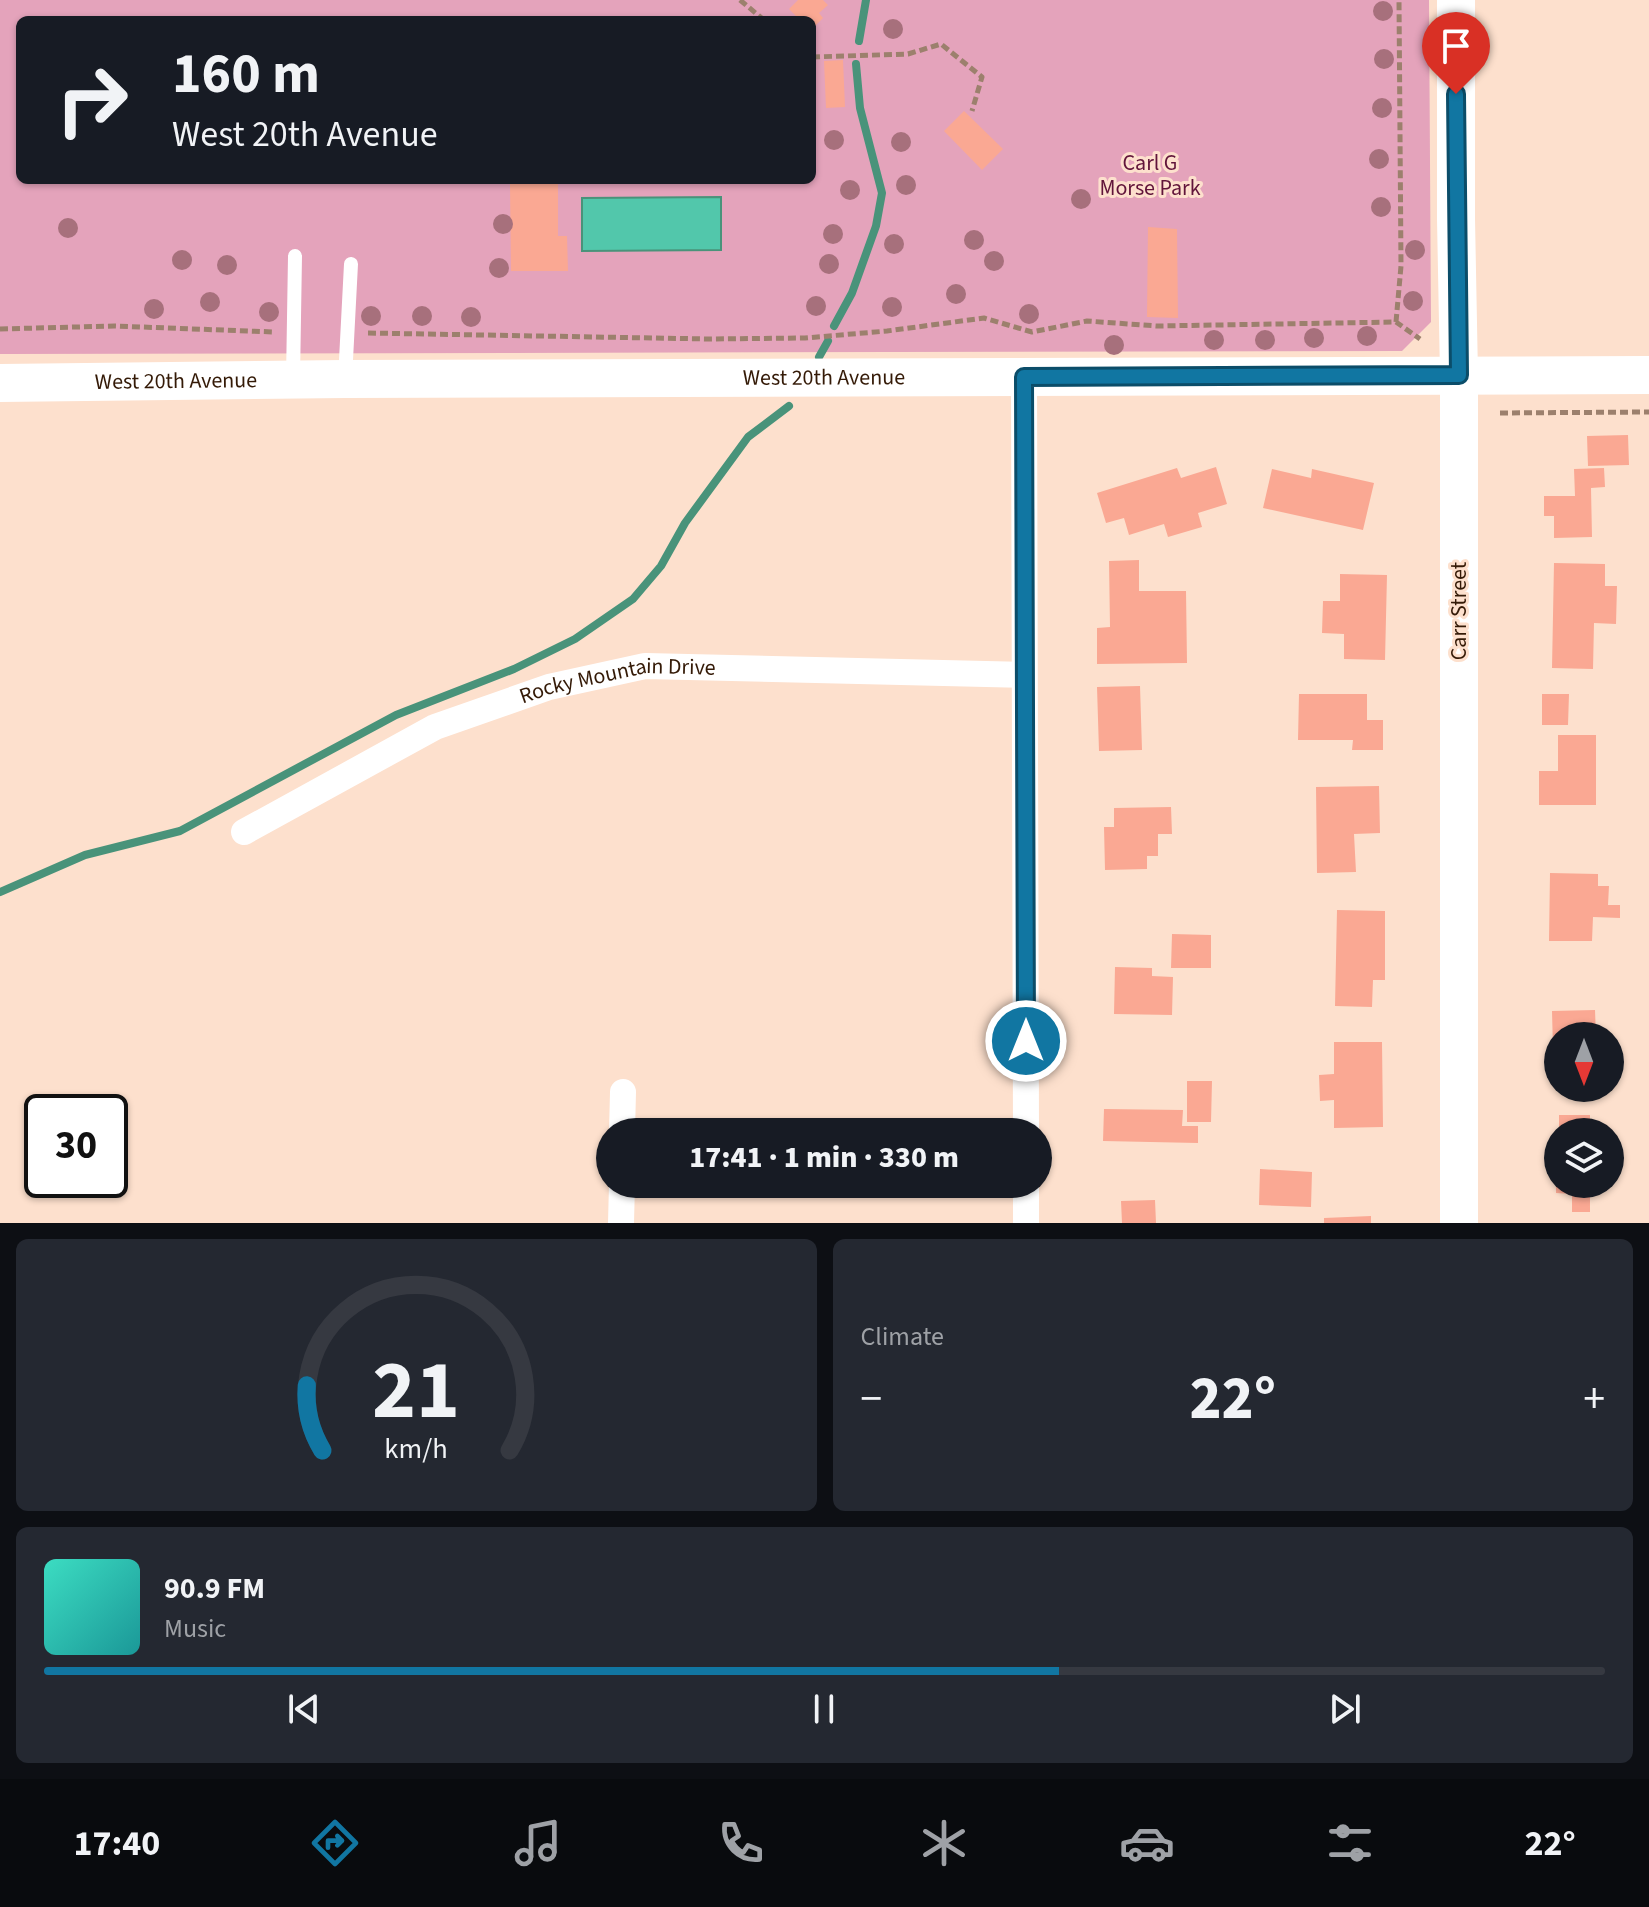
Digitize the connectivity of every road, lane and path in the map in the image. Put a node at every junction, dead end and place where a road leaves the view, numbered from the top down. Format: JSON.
{"nodes":[{"id":1,"x":740,"y":0,"type":"edge"},
{"id":2,"x":1399,"y":0,"type":"edge"},
{"id":3,"x":1456,"y":0,"type":"edge"},
{"id":4,"x":759,"y":16,"type":"edge"},
{"id":5,"x":816,"y":57,"type":"edge"},
{"id":6,"x":972,"y":111,"type":"dead end"},
{"id":7,"x":295,"y":256,"type":"dead end"},
{"id":8,"x":351,"y":264,"type":"dead end"},
{"id":9,"x":1396,"y":322,"type":"junction"},
{"id":10,"x":0,"y":329,"type":"edge"},
{"id":11,"x":294,"y":332,"type":"junction"},
{"id":12,"x":347,"y":333,"type":"junction"},
{"id":13,"x":1420,"y":339,"type":"dead end"},
{"id":14,"x":1459,"y":375,"type":"junction"},
{"id":15,"x":1649,"y":375,"type":"edge"},
{"id":16,"x":1024,"y":377,"type":"junction"},
{"id":17,"x":293,"y":379,"type":"junction"},
{"id":18,"x":345,"y":379,"type":"junction"},
{"id":19,"x":0,"y":383,"type":"edge"},
{"id":20,"x":1649,"y":412,"type":"edge"},
{"id":21,"x":1500,"y":413,"type":"dead end"},
{"id":22,"x":1024,"y":675,"type":"junction"},
{"id":23,"x":244,"y":832,"type":"dead end"},
{"id":24,"x":623,"y":1092,"type":"dead end"},
{"id":25,"x":622,"y":1118,"type":"edge"},
{"id":26,"x":1026,"y":1118,"type":"edge"},
{"id":27,"x":622,"y":1198,"type":"edge"},
{"id":28,"x":1026,"y":1198,"type":"edge"},
{"id":29,"x":621,"y":1223,"type":"edge"},
{"id":30,"x":1026,"y":1223,"type":"edge"},
{"id":31,"x":1459,"y":1223,"type":"edge"}],
"edges":[{"from":1,"to":4,"type":"path"},
{"from":2,"to":9,"type":"path"},
{"from":3,"to":14,"type":"street","name":"Carr Street"},
{"from":5,"to":6,"type":"path"},
{"from":7,"to":11,"type":"lane"},
{"from":8,"to":12,"type":"lane"},
{"from":9,"to":12,"type":"path"},
{"from":9,"to":13,"type":"path"},
{"from":10,"to":11,"type":"path"},
{"from":11,"to":17,"type":"lane"},
{"from":12,"to":18,"type":"lane"},
{"from":14,"to":15,"type":"street","name":"West 20th Avenue"},
{"from":14,"to":16,"type":"street","name":"West 20th Avenue"},
{"from":14,"to":31,"type":"street","name":"Carr Street"},
{"from":16,"to":18,"type":"street","name":"West 20th Avenue"},
{"from":16,"to":22,"type":"street"},
{"from":17,"to":18,"type":"street","name":"West 20th Avenue"},
{"from":17,"to":19,"type":"street","name":"West 20th Avenue"},
{"from":20,"to":21,"type":"path"},
{"from":22,"to":23,"type":"street","name":"Rocky Mountain Drive"},
{"from":22,"to":26,"type":"street"},
{"from":24,"to":25,"type":"street"},
{"from":27,"to":29,"type":"street"},
{"from":28,"to":30,"type":"street"}]}
